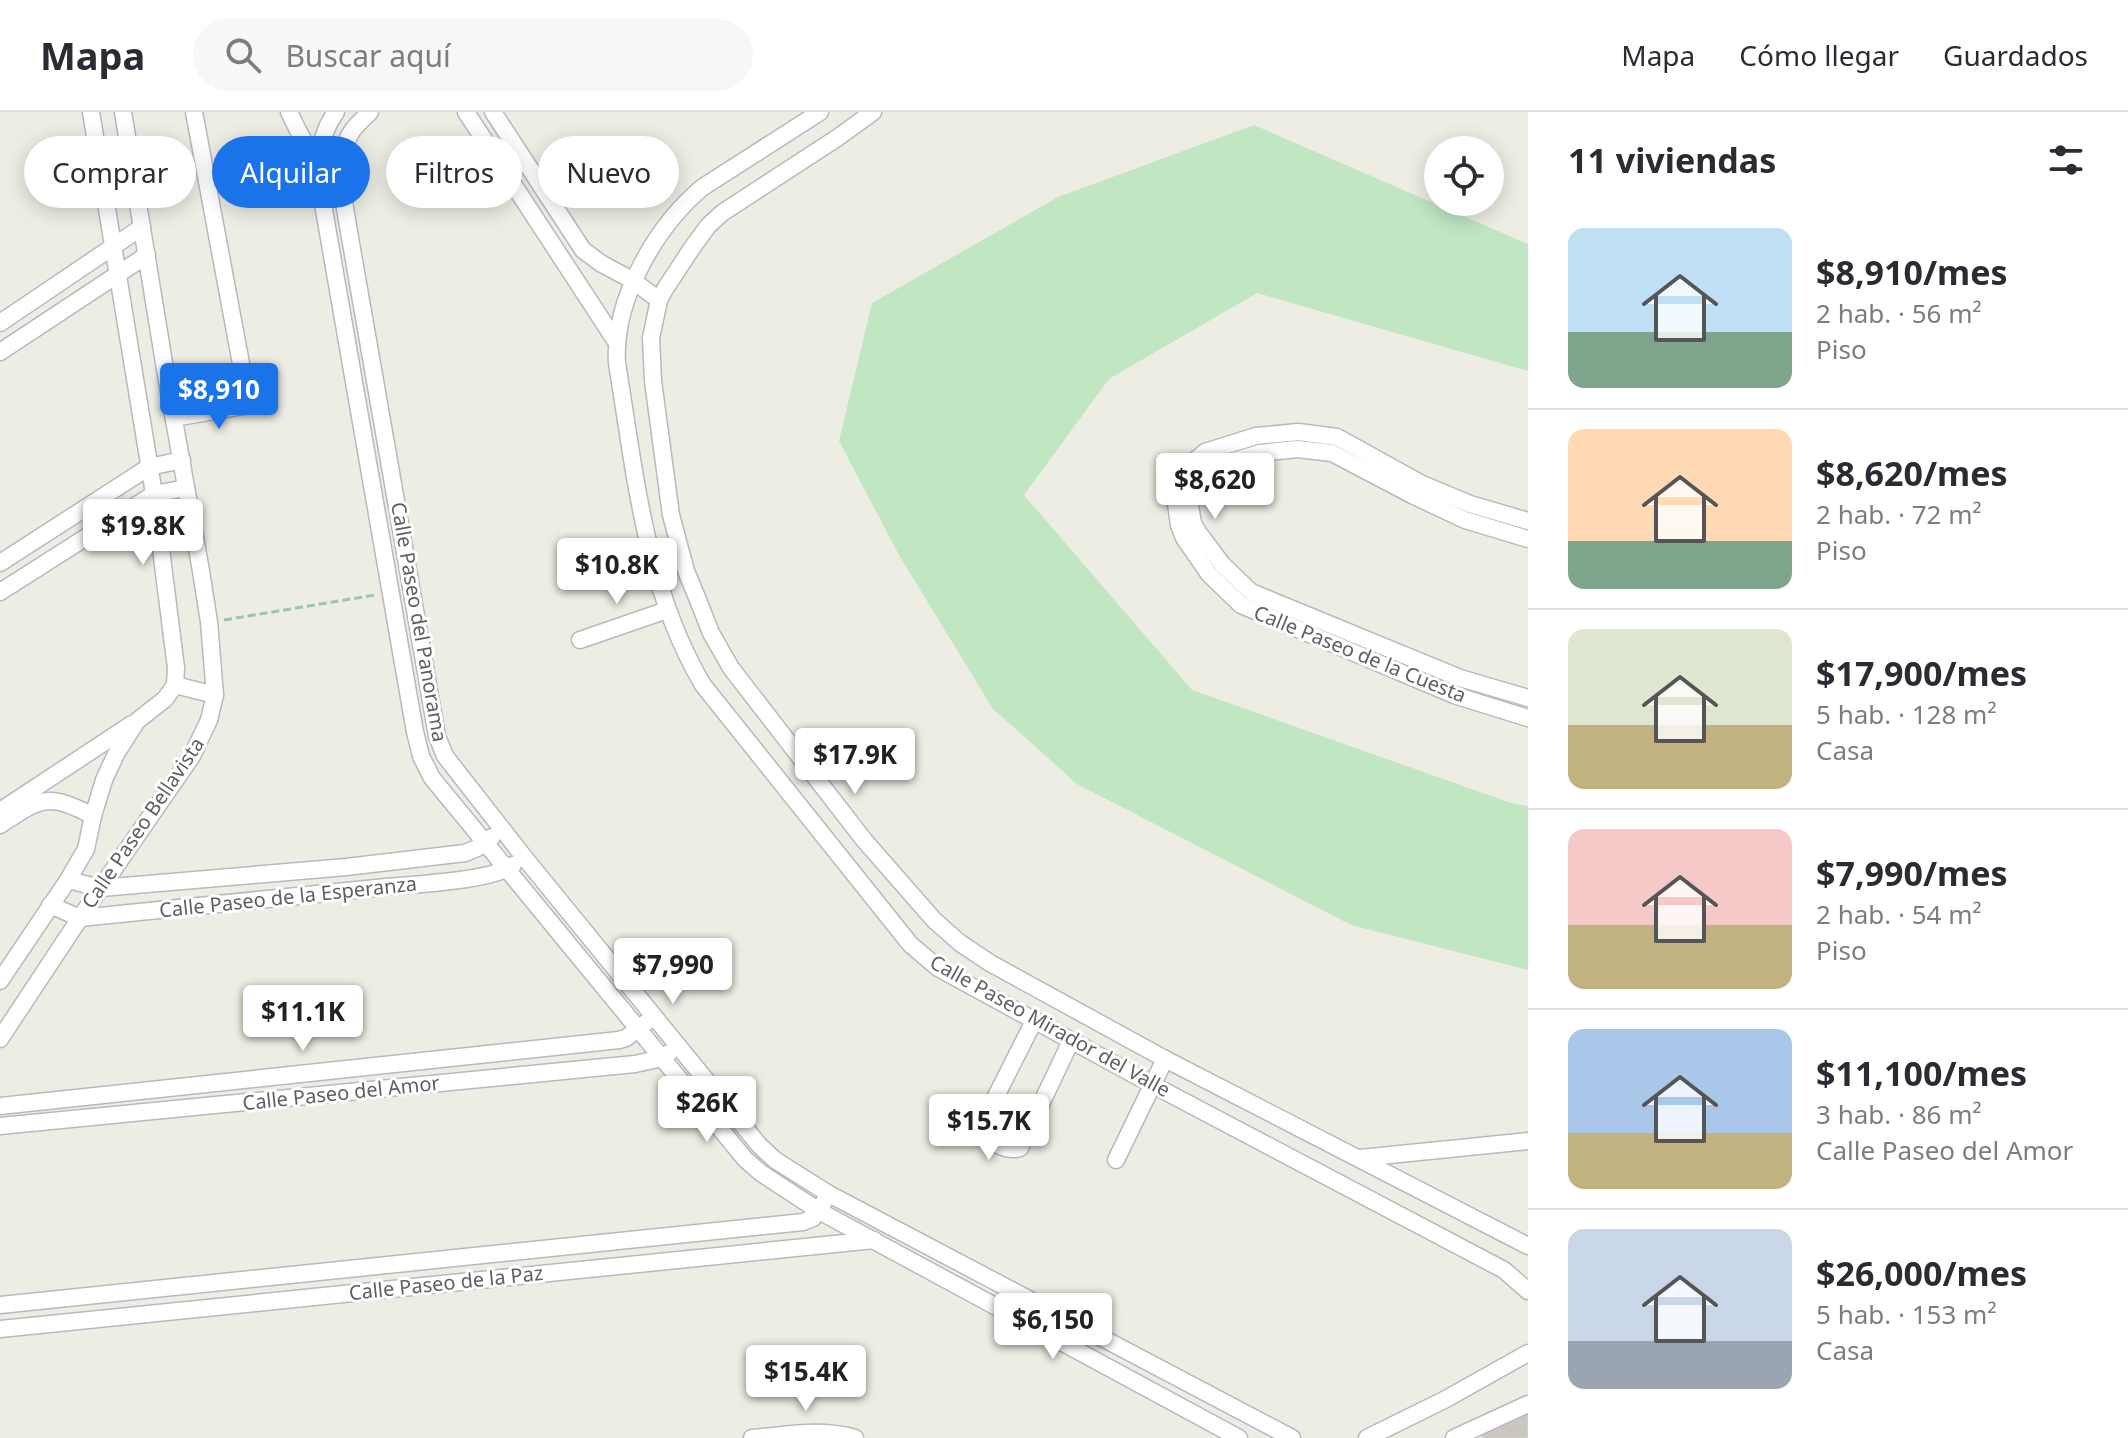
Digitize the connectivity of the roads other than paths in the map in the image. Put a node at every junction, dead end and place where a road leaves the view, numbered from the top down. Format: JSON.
{"nodes":[{"id":1,"x":91,"y":112,"type":"edge"},
{"id":2,"x":123,"y":112,"type":"edge"},
{"id":3,"x":194,"y":112,"type":"edge"},
{"id":4,"x":289,"y":112,"type":"edge"},
{"id":5,"x":336,"y":112,"type":"edge"},
{"id":6,"x":370,"y":112,"type":"edge"},
{"id":7,"x":466,"y":112,"type":"edge"},
{"id":8,"x":493,"y":112,"type":"edge"},
{"id":9,"x":820,"y":112,"type":"edge"},
{"id":10,"x":873,"y":112,"type":"edge"},
{"id":11,"x":302,"y":136,"type":"edge"},
{"id":12,"x":323,"y":136,"type":"edge"},
{"id":13,"x":350,"y":136,"type":"edge"},
{"id":14,"x":837,"y":138,"type":"junction"},
{"id":15,"x":324,"y":208,"type":"edge"},
{"id":16,"x":346,"y":208,"type":"edge"},
{"id":17,"x":142,"y":227,"type":"junction"},
{"id":18,"x":114,"y":244,"type":"junction"},
{"id":19,"x":147,"y":255,"type":"junction"},
{"id":20,"x":118,"y":273,"type":"junction"},
{"id":21,"x":632,"y":280,"type":"junction"},
{"id":22,"x":659,"y":300,"type":"junction"},
{"id":23,"x":0,"y":323,"type":"edge"},
{"id":24,"x":615,"y":340,"type":"junction"},
{"id":25,"x":0,"y":352,"type":"edge"},
{"id":26,"x":174,"y":418,"type":"junction"},
{"id":27,"x":182,"y":460,"type":"junction"},
{"id":28,"x":149,"y":467,"type":"junction"},
{"id":29,"x":186,"y":488,"type":"junction"},
{"id":30,"x":1418,"y":490,"type":"junction"},
{"id":31,"x":154,"y":494,"type":"junction"},
{"id":32,"x":1528,"y":521,"type":"edge"},
{"id":33,"x":1191,"y":535,"type":"junction"},
{"id":34,"x":1528,"y":539,"type":"edge"},
{"id":35,"x":0,"y":563,"type":"edge"},
{"id":36,"x":0,"y":592,"type":"edge"},
{"id":37,"x":667,"y":610,"type":"junction"},
{"id":38,"x":580,"y":640,"type":"dead end"},
{"id":39,"x":1460,"y":678,"type":"junction"},
{"id":40,"x":175,"y":685,"type":"junction"},
{"id":41,"x":215,"y":695,"type":"junction"},
{"id":42,"x":1454,"y":695,"type":"junction"},
{"id":43,"x":1528,"y":698,"type":"edge"},
{"id":44,"x":1528,"y":718,"type":"edge"},
{"id":45,"x":137,"y":721,"type":"junction"},
{"id":46,"x":0,"y":811,"type":"edge"},
{"id":47,"x":93,"y":816,"type":"junction"},
{"id":48,"x":0,"y":825,"type":"edge"},
{"id":49,"x":502,"y":828,"type":"junction"},
{"id":50,"x":864,"y":840,"type":"junction"},
{"id":51,"x":486,"y":842,"type":"junction"},
{"id":52,"x":524,"y":857,"type":"junction"},
{"id":53,"x":840,"y":859,"type":"junction"},
{"id":54,"x":507,"y":870,"type":"junction"},
{"id":55,"x":68,"y":880,"type":"junction"},
{"id":56,"x":101,"y":888,"type":"junction"},
{"id":57,"x":50,"y":905,"type":"junction"},
{"id":58,"x":80,"y":918,"type":"junction"},
{"id":59,"x":0,"y":981,"type":"edge"},
{"id":60,"x":655,"y":1015,"type":"junction"},
{"id":61,"x":1034,"y":1021,"type":"junction"},
{"id":62,"x":639,"y":1029,"type":"junction"},
{"id":63,"x":0,"y":1039,"type":"edge"},
{"id":64,"x":1071,"y":1041,"type":"junction"},
{"id":65,"x":679,"y":1047,"type":"junction"},
{"id":66,"x":662,"y":1058,"type":"junction"},
{"id":67,"x":1165,"y":1059,"type":"junction"},
{"id":68,"x":1153,"y":1085,"type":"junction"},
{"id":69,"x":0,"y":1106,"type":"edge"},
{"id":70,"x":0,"y":1126,"type":"edge"},
{"id":71,"x":1528,"y":1141,"type":"edge"},
{"id":72,"x":1360,"y":1158,"type":"junction"},
{"id":73,"x":1116,"y":1160,"type":"dead end"},
{"id":74,"x":829,"y":1194,"type":"junction"},
{"id":75,"x":819,"y":1211,"type":"junction"},
{"id":76,"x":883,"y":1223,"type":"junction"},
{"id":77,"x":874,"y":1240,"type":"junction"},
{"id":78,"x":1528,"y":1246,"type":"edge"},
{"id":79,"x":1528,"y":1291,"type":"edge"},
{"id":80,"x":0,"y":1305,"type":"edge"},
{"id":81,"x":0,"y":1329,"type":"edge"},
{"id":82,"x":1528,"y":1353,"type":"edge"},
{"id":83,"x":1528,"y":1404,"type":"edge"},
{"id":84,"x":752,"y":1438,"type":"edge"},
{"id":85,"x":855,"y":1438,"type":"edge"},
{"id":86,"x":1239,"y":1438,"type":"edge"},
{"id":87,"x":1292,"y":1438,"type":"edge"},
{"id":88,"x":1367,"y":1438,"type":"edge"},
{"id":89,"x":1454,"y":1438,"type":"edge"}],
"edges":[{"from":1,"to":18,"type":"street"},
{"from":2,"to":17,"type":"street","name":"Calle Paseo Bellavista"},
{"from":3,"to":26,"type":"street"},
{"from":4,"to":11,"type":"street"},
{"from":5,"to":12,"type":"street","name":"Calle Paseo del Panorama"},
{"from":6,"to":13,"type":"street","name":"Calle Paseo del Panorama"},
{"from":7,"to":24,"type":"street"},
{"from":8,"to":21,"type":"street"},
{"from":9,"to":14,"type":"street"},
{"from":9,"to":21,"type":"street","name":"Calle Paseo Mirador del Valle"},
{"from":10,"to":14,"type":"street","name":"Calle Paseo Mirador del Valle"},
{"from":14,"to":22,"type":"street","name":"Calle Paseo Mirador del Valle"},
{"from":15,"to":51,"type":"street","name":"Calle Paseo del Panorama"},
{"from":16,"to":49,"type":"street","name":"Calle Paseo del Panorama"},
{"from":17,"to":18,"type":"street"},
{"from":17,"to":19,"type":"street","name":"Calle Paseo Bellavista"},
{"from":18,"to":20,"type":"street"},
{"from":18,"to":23,"type":"street"},
{"from":19,"to":20,"type":"street"},
{"from":19,"to":26,"type":"street","name":"Calle Paseo Bellavista"},
{"from":20,"to":25,"type":"street"},
{"from":20,"to":28,"type":"street"},
{"from":21,"to":22,"type":"street"},
{"from":21,"to":24,"type":"street","name":"Calle Paseo Mirador del Valle"},
{"from":22,"to":50,"type":"street","name":"Calle Paseo Mirador del Valle"},
{"from":24,"to":37,"type":"street","name":"Calle Paseo Mirador del Valle"},
{"from":26,"to":27,"type":"street","name":"Calle Paseo Bellavista"},
{"from":27,"to":28,"type":"street"},
{"from":27,"to":29,"type":"street","name":"Calle Paseo Bellavista"},
{"from":28,"to":31,"type":"street"},
{"from":28,"to":35,"type":"street"},
{"from":29,"to":31,"type":"street"},
{"from":29,"to":41,"type":"street","name":"Calle Paseo Bellavista"},
{"from":30,"to":32,"type":"street","name":"Calle Paseo de la Cuesta"},
{"from":30,"to":33,"type":"street","name":"Calle Paseo de la Cuesta"},
{"from":30,"to":34,"type":"street","name":"Calle Paseo de la Cuesta"},
{"from":31,"to":36,"type":"street"},
{"from":31,"to":40,"type":"street"},
{"from":33,"to":39,"type":"street","name":"Calle Paseo de la Cuesta"},
{"from":33,"to":42,"type":"street","name":"Calle Paseo de la Cuesta"},
{"from":37,"to":38,"type":"street"},
{"from":37,"to":53,"type":"street","name":"Calle Paseo Mirador del Valle"},
{"from":39,"to":42,"type":"street"},
{"from":39,"to":43,"type":"street","name":"Calle Paseo de la Cuesta"},
{"from":40,"to":41,"type":"street"},
{"from":40,"to":45,"type":"street","name":"Calle Paseo Bellavista"},
{"from":41,"to":56,"type":"street","name":"Calle Paseo Bellavista"},
{"from":42,"to":44,"type":"street","name":"Calle Paseo de la Cuesta"},
{"from":45,"to":46,"type":"street"},
{"from":45,"to":47,"type":"street","name":"Calle Paseo Bellavista"},
{"from":47,"to":48,"type":"street"},
{"from":47,"to":55,"type":"street","name":"Calle Paseo Bellavista"},
{"from":49,"to":51,"type":"street","name":"Calle Paseo de la Esperanza"},
{"from":49,"to":52,"type":"street","name":"Calle Paseo del Panorama"},
{"from":50,"to":53,"type":"street"},
{"from":50,"to":67,"type":"street","name":"Calle Paseo Mirador del Valle"},
{"from":51,"to":54,"type":"street","name":"Calle Paseo del Panorama"},
{"from":51,"to":56,"type":"street","name":"Calle Paseo de la Esperanza"},
{"from":52,"to":54,"type":"street","name":"Calle Paseo de la Esperanza"},
{"from":52,"to":60,"type":"street","name":"Calle Paseo del Panorama"},
{"from":53,"to":61,"type":"street","name":"Calle Paseo Mirador del Valle"},
{"from":54,"to":58,"type":"street","name":"Calle Paseo de la Esperanza"},
{"from":54,"to":62,"type":"street","name":"Calle Paseo del Panorama"},
{"from":55,"to":56,"type":"street","name":"Calle Paseo de la Esperanza"},
{"from":55,"to":57,"type":"street","name":"Calle Paseo Bellavista"},
{"from":56,"to":58,"type":"street","name":"Calle Paseo Bellavista"},
{"from":57,"to":58,"type":"street","name":"Calle Paseo de la Esperanza"},
{"from":57,"to":59,"type":"street","name":"Calle Paseo Bellavista"},
{"from":58,"to":63,"type":"street","name":"Calle Paseo Bellavista"},
{"from":60,"to":62,"type":"street","name":"Calle Paseo del Amor"},
{"from":60,"to":65,"type":"street","name":"Calle Paseo del Panorama"},
{"from":61,"to":64,"type":"street","name":"Calle Paseo Mirador del Valle"},
{"from":61,"to":64,"type":"street"},
{"from":62,"to":66,"type":"street","name":"Calle Paseo del Panorama"},
{"from":62,"to":69,"type":"street","name":"Calle Paseo del Amor"},
{"from":64,"to":68,"type":"street","name":"Calle Paseo Mirador del Valle"},
{"from":65,"to":66,"type":"street","name":"Calle Paseo del Amor"},
{"from":65,"to":74,"type":"street","name":"Calle Paseo del Panorama"},
{"from":66,"to":70,"type":"street","name":"Calle Paseo del Amor"},
{"from":66,"to":75,"type":"street","name":"Calle Paseo del Panorama"},
{"from":67,"to":68,"type":"street"},
{"from":67,"to":72,"type":"street","name":"Calle Paseo Mirador del Valle"},
{"from":68,"to":73,"type":"street"},
{"from":68,"to":79,"type":"street","name":"Calle Paseo Mirador del Valle"},
{"from":71,"to":72,"type":"street"},
{"from":72,"to":78,"type":"street","name":"Calle Paseo Mirador del Valle"},
{"from":74,"to":75,"type":"street"},
{"from":74,"to":76,"type":"street","name":"Calle Paseo del Panorama"},
{"from":75,"to":77,"type":"street","name":"Calle Paseo del Panorama"},
{"from":75,"to":80,"type":"street","name":"Calle Paseo de la Paz"},
{"from":76,"to":77,"type":"street"},
{"from":76,"to":87,"type":"street","name":"Calle Paseo del Panorama"},
{"from":77,"to":81,"type":"street","name":"Calle Paseo de la Paz"},
{"from":77,"to":86,"type":"street","name":"Calle Paseo del Panorama"},
{"from":82,"to":88,"type":"street"},
{"from":83,"to":89,"type":"street"},
{"from":84,"to":85,"type":"street"}]}
